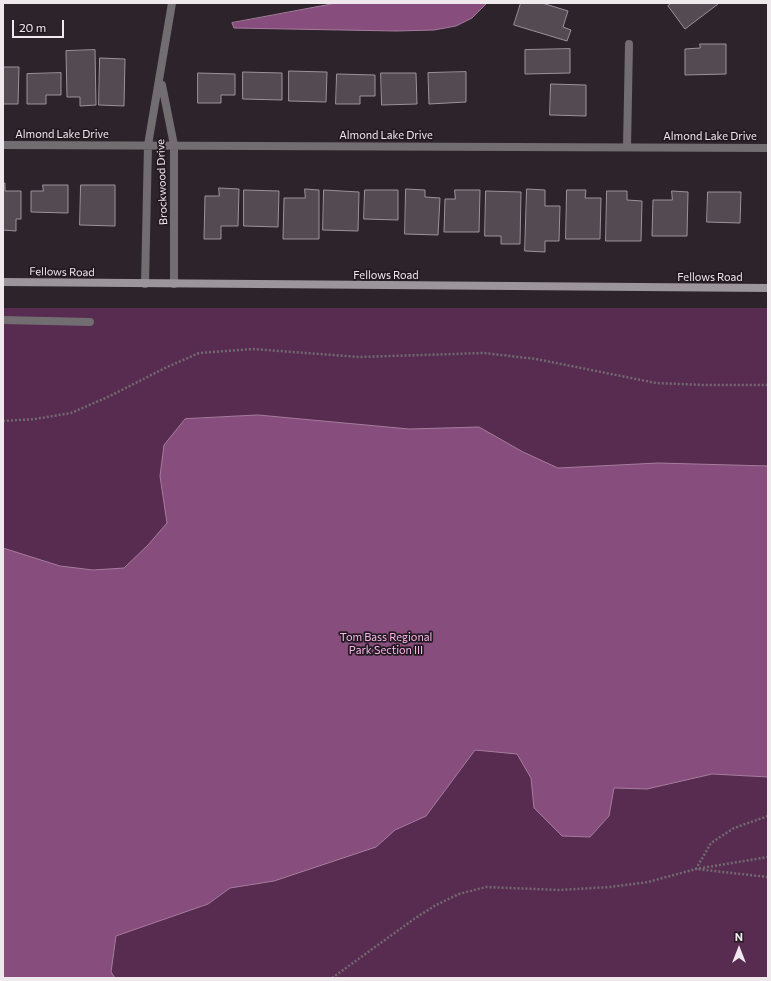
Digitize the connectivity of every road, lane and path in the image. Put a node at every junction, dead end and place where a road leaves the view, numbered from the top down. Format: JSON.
{"nodes":[{"id":1,"x":172,"y":3,"type":"edge"},
{"id":2,"x":629,"y":44,"type":"dead end"},
{"id":3,"x":161,"y":80,"type":"junction"},
{"id":4,"x":3,"y":144,"type":"edge"},
{"id":5,"x":148,"y":145,"type":"junction"},
{"id":6,"x":174,"y":145,"type":"junction"},
{"id":7,"x":628,"y":147,"type":"junction"},
{"id":8,"x":768,"y":148,"type":"edge"},
{"id":9,"x":3,"y":282,"type":"edge"},
{"id":10,"x":145,"y":284,"type":"junction"},
{"id":11,"x":174,"y":284,"type":"junction"},
{"id":12,"x":768,"y":288,"type":"edge"},
{"id":13,"x":3,"y":320,"type":"edge"},
{"id":14,"x":90,"y":322,"type":"dead end"},
{"id":15,"x":768,"y":385,"type":"edge"},
{"id":16,"x":3,"y":421,"type":"edge"},
{"id":17,"x":768,"y":816,"type":"edge"},
{"id":18,"x":768,"y":857,"type":"edge"},
{"id":19,"x":696,"y":869,"type":"junction"},
{"id":20,"x":768,"y":877,"type":"edge"},
{"id":21,"x":332,"y":978,"type":"edge"}],
"edges":[{"from":1,"to":3,"type":"street","name":"Brockwood Drive"},
{"from":2,"to":7,"type":"street"},
{"from":3,"to":5,"type":"street","name":"Brockwood Drive"},
{"from":3,"to":6,"type":"street","name":"Brockwood Drive"},
{"from":4,"to":5,"type":"street","name":"Almond Lake Drive"},
{"from":5,"to":6,"type":"street","name":"Almond Lake Drive"},
{"from":5,"to":10,"type":"street","name":"Brockwood Drive"},
{"from":6,"to":7,"type":"street","name":"Almond Lake Drive"},
{"from":6,"to":11,"type":"street","name":"Brockwood Drive"},
{"from":7,"to":8,"type":"street","name":"Almond Lake Drive"},
{"from":9,"to":10,"type":"street","name":"Fellows Road"},
{"from":10,"to":11,"type":"street","name":"Fellows Road"},
{"from":11,"to":12,"type":"street","name":"Fellows Road"},
{"from":13,"to":14,"type":"street"},
{"from":15,"to":16,"type":"path"},
{"from":17,"to":19,"type":"path"},
{"from":18,"to":19,"type":"path"},
{"from":19,"to":20,"type":"path"},
{"from":19,"to":21,"type":"path"}]}
